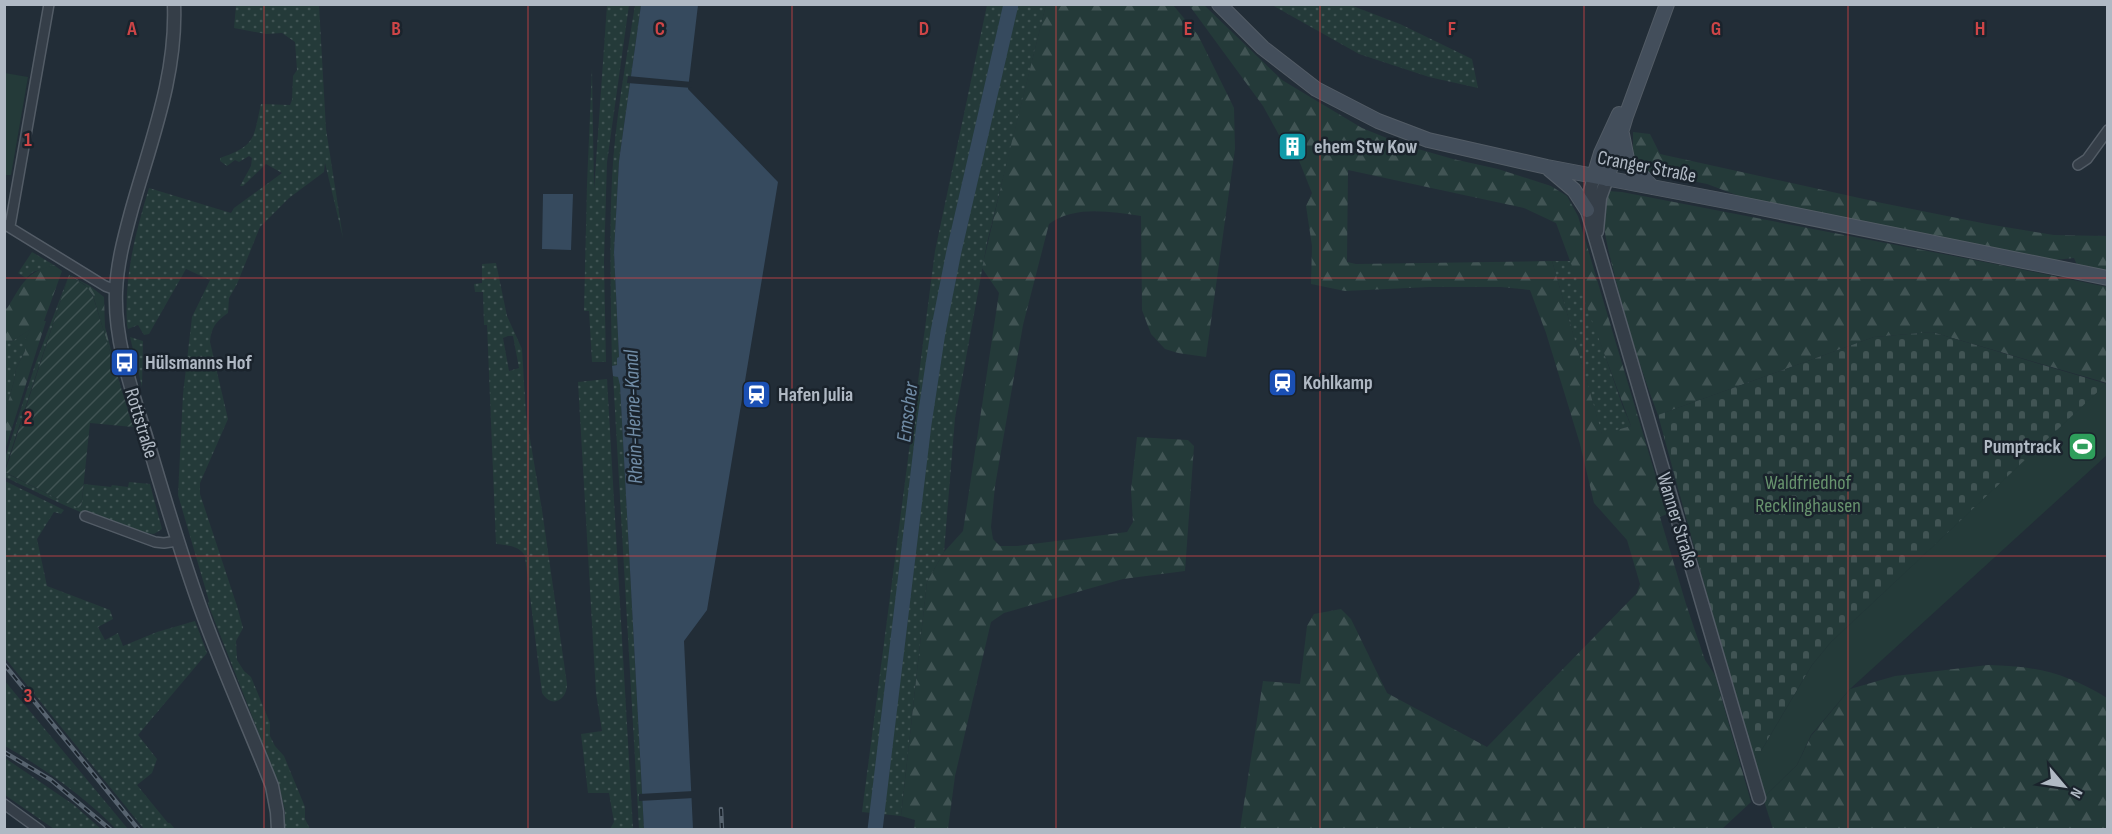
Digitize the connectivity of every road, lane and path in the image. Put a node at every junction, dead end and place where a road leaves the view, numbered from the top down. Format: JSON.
{"nodes":[{"id":1,"x":49,"y":4,"type":"edge"},
{"id":2,"x":174,"y":4,"type":"edge"},
{"id":3,"x":1219,"y":4,"type":"edge"},
{"id":4,"x":1660,"y":4,"type":"edge"},
{"id":5,"x":1667,"y":4,"type":"edge"},
{"id":6,"x":1620,"y":121,"type":"junction"},
{"id":7,"x":2108,"y":130,"type":"edge"},
{"id":8,"x":2078,"y":165,"type":"dead end"},
{"id":9,"x":1547,"y":167,"type":"junction"},
{"id":10,"x":1600,"y":177,"type":"junction"},
{"id":11,"x":1652,"y":187,"type":"junction"},
{"id":12,"x":1587,"y":210,"type":"junction"},
{"id":13,"x":7,"y":225,"type":"edge"},
{"id":14,"x":1597,"y":242,"type":"junction"},
{"id":15,"x":2108,"y":278,"type":"edge"},
{"id":16,"x":116,"y":290,"type":"junction"},
{"id":17,"x":85,"y":516,"type":"dead end"},
{"id":18,"x":177,"y":541,"type":"junction"},
{"id":19,"x":1759,"y":798,"type":"dead end"},
{"id":20,"x":4,"y":804,"type":"edge"},
{"id":21,"x":40,"y":830,"type":"edge"},
{"id":22,"x":278,"y":830,"type":"edge"}],
"edges":[{"from":1,"to":13,"type":"street"},
{"from":2,"to":16,"type":"street","name":"Rottstraße"},
{"from":3,"to":9,"type":"main road","name":"Cranger Straße"},
{"from":4,"to":6,"type":"main road"},
{"from":5,"to":6,"type":"main road"},
{"from":6,"to":10,"type":"main road"},
{"from":6,"to":11,"type":"main road"},
{"from":7,"to":8,"type":"street"},
{"from":9,"to":10,"type":"main road","name":"Cranger Straße"},
{"from":9,"to":12,"type":"main road"},
{"from":10,"to":11,"type":"main road","name":"Cranger Straße"},
{"from":10,"to":12,"type":"street","name":"Wanner Straße"},
{"from":10,"to":14,"type":"street","name":"Wanner Straße"},
{"from":11,"to":15,"type":"main road","name":"Cranger Straße"},
{"from":12,"to":14,"type":"street","name":"Wanner Straße"},
{"from":13,"to":16,"type":"street"},
{"from":14,"to":19,"type":"street","name":"Wanner Straße"},
{"from":16,"to":18,"type":"street","name":"Rottstraße"},
{"from":17,"to":18,"type":"street"},
{"from":18,"to":22,"type":"street","name":"Rottstraße"},
{"from":20,"to":21,"type":"street"}]}
